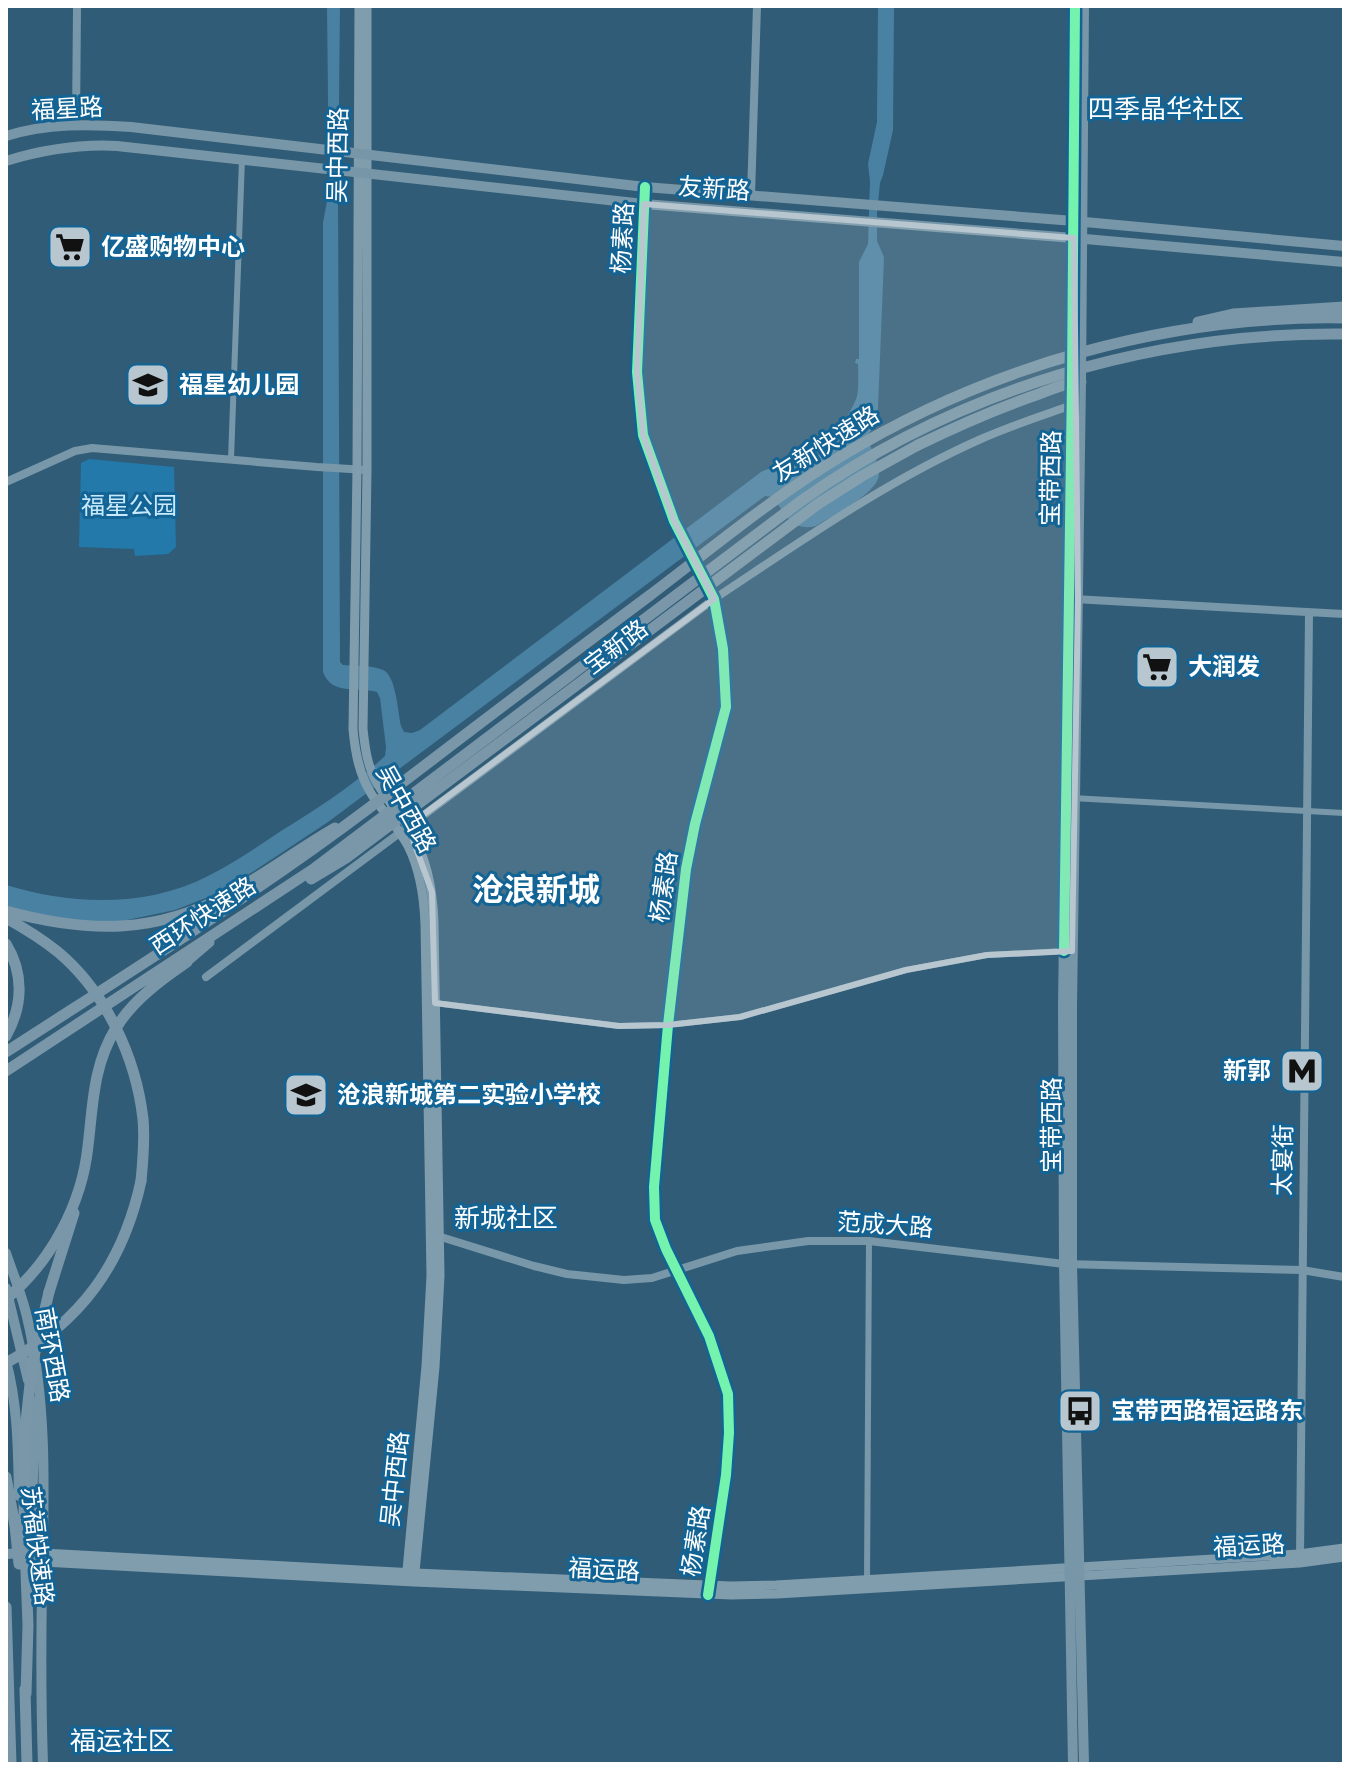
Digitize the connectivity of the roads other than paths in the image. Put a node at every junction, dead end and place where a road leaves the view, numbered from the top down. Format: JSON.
{"nodes":[{"id":1,"x":77,"y":6,"type":"edge"},
{"id":2,"x":359,"y":6,"type":"edge"},
{"id":3,"x":367,"y":6,"type":"edge"},
{"id":4,"x":757,"y":6,"type":"edge"},
{"id":5,"x":1075,"y":6,"type":"edge"},
{"id":6,"x":1084,"y":6,"type":"edge"},
{"id":7,"x":76,"y":125,"type":"junction"},
{"id":8,"x":131,"y":127,"type":"joint"},
{"id":9,"x":6,"y":136,"type":"edge"},
{"id":10,"x":34,"y":153,"type":"joint"},
{"id":11,"x":363,"y":155,"type":"junction"},
{"id":12,"x":242,"y":159,"type":"junction"},
{"id":13,"x":6,"y":161,"type":"edge"},
{"id":14,"x":362,"y":173,"type":"junction"},
{"id":15,"x":645,"y":187,"type":"junction"},
{"id":16,"x":751,"y":195,"type":"junction"},
{"id":17,"x":644,"y":204,"type":"junction"},
{"id":18,"x":1078,"y":222,"type":"junction"},
{"id":19,"x":1078,"y":239,"type":"junction"},
{"id":20,"x":1344,"y":246,"type":"edge"},
{"id":21,"x":1344,"y":262,"type":"edge"},
{"id":22,"x":1344,"y":307,"type":"edge"},
{"id":23,"x":1344,"y":318,"type":"edge"},
{"id":24,"x":1344,"y":334,"type":"edge"},
{"id":25,"x":1150,"y":336,"type":"junction"},
{"id":26,"x":1077,"y":382,"type":"junction"},
{"id":27,"x":1076,"y":405,"type":"junction"},
{"id":28,"x":231,"y":459,"type":"junction"},
{"id":29,"x":362,"y":470,"type":"junction"},
{"id":30,"x":6,"y":482,"type":"edge"},
{"id":31,"x":714,"y":599,"type":"junction"},
{"id":32,"x":1074,"y":599,"type":"junction"},
{"id":33,"x":1309,"y":613,"type":"junction"},
{"id":34,"x":1344,"y":614,"type":"edge"},
{"id":35,"x":358,"y":696,"type":"junction"},
{"id":36,"x":406,"y":779,"type":"joint"},
{"id":37,"x":419,"y":789,"type":"joint"},
{"id":38,"x":376,"y":792,"type":"junction"},
{"id":39,"x":1070,"y":798,"type":"junction"},
{"id":40,"x":364,"y":811,"type":"junction"},
{"id":41,"x":1306,"y":812,"type":"junction"},
{"id":42,"x":1344,"y":813,"type":"edge"},
{"id":43,"x":387,"y":826,"type":"junction"},
{"id":44,"x":404,"y":829,"type":"junction"},
{"id":45,"x":315,"y":868,"type":"junction"},
{"id":46,"x":6,"y":911,"type":"edge"},
{"id":47,"x":6,"y":918,"type":"edge"},
{"id":48,"x":221,"y":931,"type":"junction"},
{"id":49,"x":6,"y":944,"type":"edge"},
{"id":50,"x":1068,"y":951,"type":"junction"},
{"id":51,"x":182,"y":965,"type":"junction"},
{"id":52,"x":206,"y":977,"type":"dead end"},
{"id":53,"x":431,"y":1003,"type":"junction"},
{"id":54,"x":668,"y":1025,"type":"junction"},
{"id":55,"x":6,"y":1036,"type":"edge"},
{"id":56,"x":6,"y":1052,"type":"edge"},
{"id":57,"x":6,"y":1071,"type":"edge"},
{"id":58,"x":87,"y":1157,"type":"junction"},
{"id":59,"x":436,"y":1237,"type":"junction"},
{"id":60,"x":869,"y":1241,"type":"junction"},
{"id":61,"x":6,"y":1253,"type":"edge"},
{"id":62,"x":1068,"y":1264,"type":"junction"},
{"id":63,"x":1302,"y":1270,"type":"junction"},
{"id":64,"x":678,"y":1271,"type":"junction"},
{"id":65,"x":1344,"y":1277,"type":"edge"},
{"id":66,"x":6,"y":1288,"type":"edge"},
{"id":67,"x":6,"y":1299,"type":"edge"},
{"id":68,"x":6,"y":1362,"type":"edge"},
{"id":69,"x":6,"y":1477,"type":"edge"},
{"id":70,"x":1344,"y":1548,"type":"edge"},
{"id":71,"x":6,"y":1554,"type":"edge"},
{"id":72,"x":32,"y":1557,"type":"junction"},
{"id":73,"x":1344,"y":1557,"type":"edge"},
{"id":74,"x":1300,"y":1559,"type":"junction"},
{"id":75,"x":6,"y":1563,"type":"edge"},
{"id":76,"x":1074,"y":1571,"type":"junction"},
{"id":77,"x":410,"y":1577,"type":"junction"},
{"id":78,"x":867,"y":1584,"type":"junction"},
{"id":79,"x":708,"y":1590,"type":"junction"},
{"id":80,"x":6,"y":1607,"type":"edge"},
{"id":81,"x":1076,"y":1681,"type":"junction"},
{"id":82,"x":26,"y":1694,"type":"junction"},
{"id":83,"x":11,"y":1764,"type":"edge"},
{"id":84,"x":27,"y":1764,"type":"edge"},
{"id":85,"x":43,"y":1764,"type":"edge"},
{"id":86,"x":1073,"y":1764,"type":"edge"},
{"id":87,"x":1084,"y":1764,"type":"edge"}],
"edges":[{"from":1,"to":7,"type":"street"},
{"from":2,"to":11,"type":"main road","name":"吴中西路"},
{"from":3,"to":11,"type":"main road","name":"吴中西路"},
{"from":4,"to":16,"type":"street"},
{"from":5,"to":18,"type":"main road","name":"宝带西路"},
{"from":6,"to":18,"type":"main road","name":"宝带西路"},
{"from":7,"to":8,"type":"main road","name":"福星路"},
{"from":7,"to":9,"type":"main road","name":"福星路"},
{"from":8,"to":11,"type":"main road","name":"友新路"},
{"from":10,"to":12,"type":"main road","name":"友新路"},
{"from":10,"to":13,"type":"main road","name":"福星路"},
{"from":11,"to":14,"type":"main road","name":"吴中西路"},
{"from":11,"to":15,"type":"main road","name":"友新路"},
{"from":12,"to":14,"type":"main road","name":"友新路"},
{"from":12,"to":28,"type":"street"},
{"from":14,"to":17,"type":"main road","name":"友新路"},
{"from":14,"to":29,"type":"main road","name":"吴中西路"},
{"from":15,"to":16,"type":"main road","name":"友新路"},
{"from":15,"to":17,"type":"street","name":"杨素路"},
{"from":16,"to":18,"type":"main road","name":"友新路"},
{"from":17,"to":19,"type":"main road","name":"友新路"},
{"from":17,"to":31,"type":"street","name":"杨素路"},
{"from":18,"to":19,"type":"main road","name":"宝带西路"},
{"from":18,"to":20,"type":"main road","name":"友新路"},
{"from":19,"to":21,"type":"main road","name":"友新路"},
{"from":19,"to":26,"type":"main road","name":"宝带西路"},
{"from":22,"to":25,"type":"highway","bridge":true},
{"from":23,"to":25,"type":"highway","name":"友新快速路","bridge":true},
{"from":24,"to":37,"type":"highway","name":"友新快速路","bridge":true},
{"from":25,"to":36,"type":"highway","name":"友新快速路","bridge":true},
{"from":26,"to":27,"type":"main road","name":"宝带西路"},
{"from":26,"to":43,"type":"highway","bridge":true},
{"from":27,"to":31,"type":"street","name":"宝新路"},
{"from":27,"to":32,"type":"main road","name":"宝带西路"},
{"from":28,"to":29,"type":"street"},
{"from":28,"to":30,"type":"street"},
{"from":29,"to":35,"type":"main road","name":"吴中西路"},
{"from":31,"to":44,"type":"street","name":"宝新路"},
{"from":31,"to":54,"type":"street","name":"杨素路"},
{"from":32,"to":33,"type":"street"},
{"from":32,"to":39,"type":"main road","name":"宝带西路"},
{"from":33,"to":34,"type":"street"},
{"from":33,"to":41,"type":"street","name":"太宴街"},
{"from":35,"to":38,"type":"main road","name":"吴中西路"},
{"from":35,"to":38,"type":"main road","name":"吴中西路"},
{"from":36,"to":40,"type":"highway","name":"西环快速路","bridge":true},
{"from":37,"to":45,"type":"highway","name":"西环快速路","bridge":true},
{"from":38,"to":44,"type":"main road","name":"吴中西路"},
{"from":39,"to":41,"type":"street"},
{"from":39,"to":50,"type":"main road","name":"宝带西路"},
{"from":40,"to":46,"type":"highway","bridge":true},
{"from":40,"to":56,"type":"highway","name":"西环快速路","bridge":true},
{"from":41,"to":42,"type":"street"},
{"from":41,"to":63,"type":"street","name":"太宴街"},
{"from":43,"to":45,"type":"highway","bridge":true},
{"from":43,"to":51,"type":"highway","bridge":true},
{"from":44,"to":52,"type":"street","name":"宝新路"},
{"from":44,"to":53,"type":"main road","name":"吴中西路"},
{"from":45,"to":48,"type":"highway","name":"西环快速路","bridge":true},
{"from":47,"to":68,"type":"highway","bridge":true},
{"from":48,"to":51,"type":"highway","bridge":true},
{"from":48,"to":57,"type":"highway","name":"西环快速路","bridge":true},
{"from":49,"to":55,"type":"highway"},
{"from":50,"to":54,"type":"street"},
{"from":50,"to":62,"type":"main road","name":"宝带西路"},
{"from":51,"to":58,"type":"highway","bridge":true},
{"from":53,"to":54,"type":"street"},
{"from":53,"to":59,"type":"main road","name":"吴中西路"},
{"from":54,"to":64,"type":"street","name":"杨素路"},
{"from":58,"to":67,"type":"highway","bridge":true},
{"from":58,"to":82,"type":"highway","bridge":true},
{"from":59,"to":64,"type":"street","name":"范成大路"},
{"from":59,"to":77,"type":"main road","name":"吴中西路"},
{"from":60,"to":62,"type":"street","name":"范成大路"},
{"from":60,"to":64,"type":"street","name":"范成大路"},
{"from":60,"to":78,"type":"street"},
{"from":61,"to":72,"type":"main road","name":"南环西路"},
{"from":62,"to":63,"type":"street","name":"范成大路"},
{"from":62,"to":76,"type":"main road","name":"宝带西路"},
{"from":63,"to":65,"type":"street","name":"范成大路"},
{"from":63,"to":74,"type":"street","name":"太宴街"},
{"from":64,"to":79,"type":"street","name":"杨素路"},
{"from":66,"to":72,"type":"main road"},
{"from":68,"to":72,"type":"main road"},
{"from":69,"to":82,"type":"highway","name":"苏福快速路","bridge":true},
{"from":70,"to":74,"type":"main road","name":"福运路"},
{"from":71,"to":72,"type":"main road","name":"福运路"},
{"from":72,"to":75,"type":"main road","name":"福运路"},
{"from":72,"to":77,"type":"main road","name":"福运路"},
{"from":72,"to":85,"type":"main road"},
{"from":73,"to":74,"type":"main road","name":"福运路"},
{"from":74,"to":76,"type":"main road","name":"福运路"},
{"from":76,"to":78,"type":"main road","name":"福运路"},
{"from":76,"to":81,"type":"main road","name":"宝带西路"},
{"from":77,"to":79,"type":"main road","name":"福运路"},
{"from":78,"to":79,"type":"main road","name":"福运路"},
{"from":80,"to":83,"type":"highway","name":"苏福快速路"},
{"from":81,"to":86,"type":"main road","name":"宝带西路"},
{"from":81,"to":87,"type":"main road","name":"宝带西路"},
{"from":82,"to":84,"type":"highway","name":"苏福快速路","bridge":true}]}
